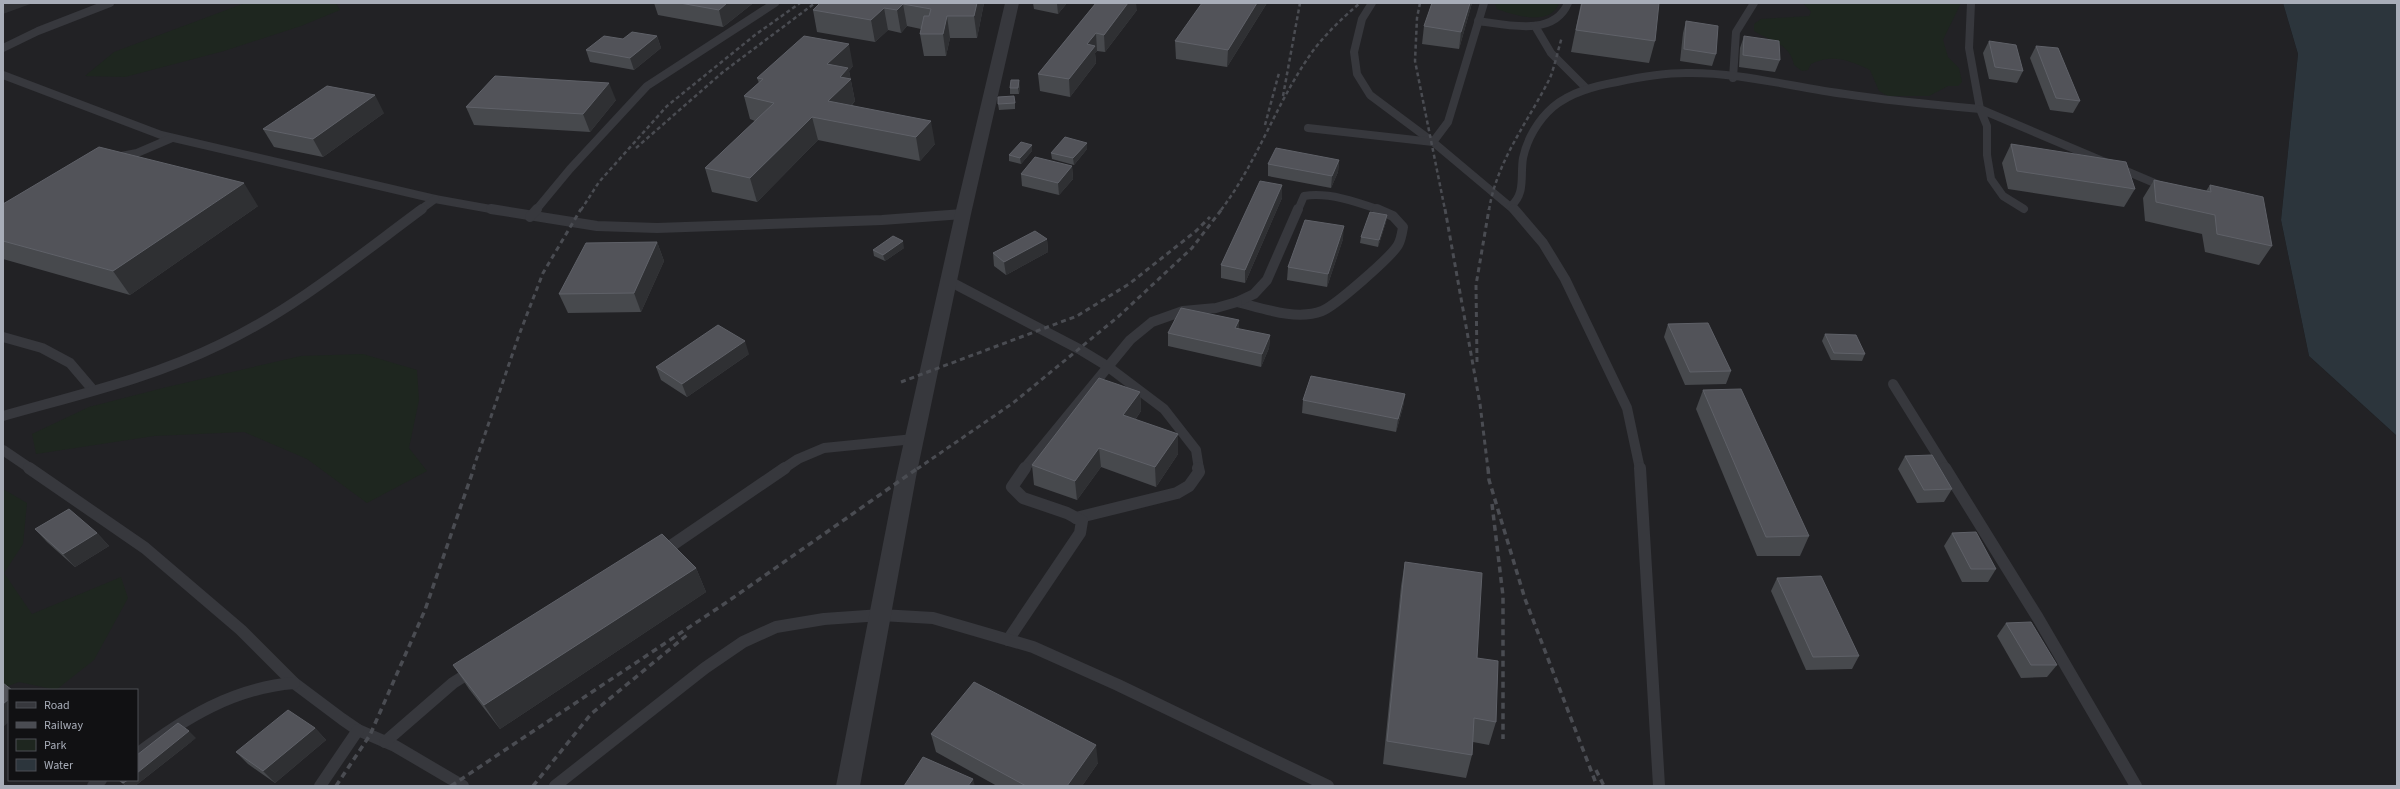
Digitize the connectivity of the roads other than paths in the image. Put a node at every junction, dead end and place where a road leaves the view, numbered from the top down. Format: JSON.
{"nodes":[{"id":1,"x":110,"y":3,"type":"edge"},
{"id":2,"x":775,"y":3,"type":"edge"},
{"id":3,"x":1012,"y":3,"type":"edge"},
{"id":4,"x":1372,"y":3,"type":"edge"},
{"id":5,"x":1484,"y":3,"type":"edge"},
{"id":6,"x":1568,"y":3,"type":"edge"},
{"id":7,"x":1754,"y":3,"type":"edge"},
{"id":8,"x":1971,"y":3,"type":"edge"},
{"id":9,"x":1478,"y":21,"type":"junction"},
{"id":10,"x":1534,"y":26,"type":"junction"},
{"id":11,"x":3,"y":48,"type":"edge"},
{"id":12,"x":3,"y":75,"type":"edge"},
{"id":13,"x":1733,"y":78,"type":"junction"},
{"id":14,"x":1587,"y":89,"type":"junction"},
{"id":15,"x":1980,"y":109,"type":"junction"},
{"id":16,"x":1308,"y":128,"type":"dead end"},
{"id":17,"x":172,"y":138,"type":"junction"},
{"id":18,"x":1433,"y":142,"type":"junction"},
{"id":19,"x":104,"y":159,"type":"edge"},
{"id":20,"x":2173,"y":189,"type":"edge"},
{"id":21,"x":435,"y":199,"type":"junction"},
{"id":22,"x":1511,"y":206,"type":"junction"},
{"id":23,"x":2024,"y":209,"type":"dead end"},
{"id":24,"x":963,"y":214,"type":"junction"},
{"id":25,"x":530,"y":217,"type":"junction"},
{"id":26,"x":949,"y":281,"type":"junction"},
{"id":27,"x":1237,"y":302,"type":"junction"},
{"id":28,"x":3,"y":337,"type":"edge"},
{"id":29,"x":1107,"y":366,"type":"junction"},
{"id":30,"x":1893,"y":384,"type":"dead end"},
{"id":31,"x":93,"y":390,"type":"junction"},
{"id":32,"x":3,"y":416,"type":"edge"},
{"id":33,"x":914,"y":439,"type":"junction"},
{"id":34,"x":3,"y":450,"type":"edge"},
{"id":35,"x":1076,"y":518,"type":"junction"},
{"id":36,"x":652,"y":560,"type":"edge"},
{"id":37,"x":881,"y":615,"type":"junction"},
{"id":38,"x":1008,"y":640,"type":"junction"},
{"id":39,"x":480,"y":667,"type":"edge"},
{"id":40,"x":294,"y":683,"type":"junction"},
{"id":41,"x":358,"y":730,"type":"junction"},
{"id":42,"x":385,"y":742,"type":"junction"},
{"id":43,"x":138,"y":753,"type":"edge"},
{"id":44,"x":320,"y":786,"type":"edge"},
{"id":45,"x":463,"y":786,"type":"edge"},
{"id":46,"x":556,"y":786,"type":"edge"},
{"id":47,"x":848,"y":786,"type":"edge"},
{"id":48,"x":1328,"y":786,"type":"edge"},
{"id":49,"x":1659,"y":786,"type":"edge"},
{"id":50,"x":2136,"y":786,"type":"edge"}],
"edges":[{"from":1,"to":11,"type":"lane"},
{"from":2,"to":25,"type":"lane"},
{"from":3,"to":24,"type":"street"},
{"from":4,"to":18,"type":"lane"},
{"from":5,"to":9,"type":"lane"},
{"from":6,"to":10,"type":"lane"},
{"from":7,"to":13,"type":"lane"},
{"from":8,"to":15,"type":"lane"},
{"from":9,"to":10,"type":"lane"},
{"from":9,"to":18,"type":"lane"},
{"from":10,"to":14,"type":"lane"},
{"from":12,"to":17,"type":"lane"},
{"from":13,"to":14,"type":"lane"},
{"from":13,"to":15,"type":"lane"},
{"from":14,"to":22,"type":"lane"},
{"from":15,"to":20,"type":"lane"},
{"from":15,"to":23,"type":"lane"},
{"from":16,"to":18,"type":"lane"},
{"from":17,"to":19,"type":"lane"},
{"from":17,"to":21,"type":"lane"},
{"from":18,"to":22,"type":"lane"},
{"from":21,"to":25,"type":"lane"},
{"from":21,"to":31,"type":"lane"},
{"from":22,"to":49,"type":"lane"},
{"from":24,"to":25,"type":"lane"},
{"from":24,"to":26,"type":"street"},
{"from":26,"to":29,"type":"lane"},
{"from":26,"to":33,"type":"street"},
{"from":27,"to":27,"type":"lane"},
{"from":27,"to":29,"type":"lane"},
{"from":28,"to":31,"type":"lane"},
{"from":29,"to":35,"type":"lane"},
{"from":29,"to":35,"type":"lane"},
{"from":30,"to":50,"type":"lane"},
{"from":31,"to":32,"type":"lane"},
{"from":33,"to":36,"type":"lane"},
{"from":33,"to":37,"type":"street"},
{"from":34,"to":40,"type":"lane"},
{"from":35,"to":38,"type":"lane"},
{"from":37,"to":38,"type":"lane"},
{"from":37,"to":46,"type":"lane"},
{"from":37,"to":47,"type":"street"},
{"from":38,"to":48,"type":"lane"},
{"from":39,"to":42,"type":"lane"},
{"from":40,"to":41,"type":"lane"},
{"from":40,"to":43,"type":"lane"},
{"from":41,"to":42,"type":"lane"},
{"from":41,"to":44,"type":"lane"},
{"from":42,"to":45,"type":"lane"}]}
